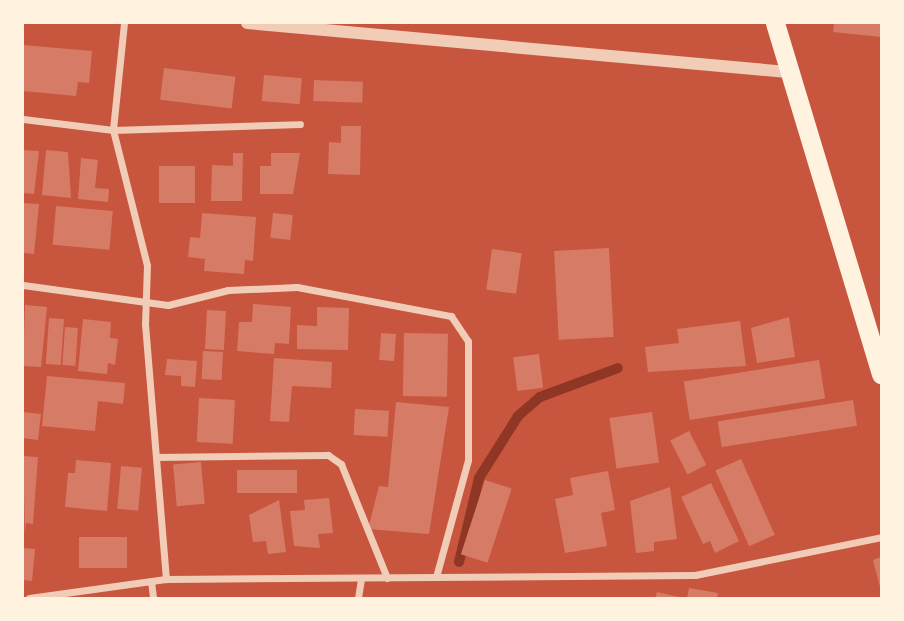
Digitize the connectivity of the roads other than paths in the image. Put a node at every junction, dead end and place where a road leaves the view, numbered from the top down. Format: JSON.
{"nodes":[{"id":1,"x":124,"y":23,"type":"edge"},
{"id":2,"x":247,"y":23,"type":"edge"},
{"id":3,"x":775,"y":23,"type":"edge"},
{"id":4,"x":788,"y":72,"type":"junction"},
{"id":5,"x":23,"y":118,"type":"edge"},
{"id":6,"x":300,"y":124,"type":"dead end"},
{"id":7,"x":113,"y":130,"type":"junction"},
{"id":8,"x":23,"y":285,"type":"edge"},
{"id":9,"x":146,"y":299,"type":"junction"},
{"id":10,"x":881,"y":374,"type":"edge"},
{"id":11,"x":156,"y":457,"type":"junction"},
{"id":12,"x":881,"y":537,"type":"edge"},
{"id":13,"x":436,"y":577,"type":"junction"},
{"id":14,"x":361,"y":578,"type":"junction"},
{"id":15,"x":387,"y":578,"type":"junction"},
{"id":16,"x":166,"y":579,"type":"junction"},
{"id":17,"x":151,"y":581,"type":"junction"},
{"id":18,"x":29,"y":598,"type":"edge"},
{"id":19,"x":153,"y":598,"type":"edge"},
{"id":20,"x":358,"y":598,"type":"edge"}],
"edges":[{"from":1,"to":7,"type":"street"},
{"from":2,"to":4,"type":"street"},
{"from":3,"to":4,"type":"highway"},
{"from":4,"to":10,"type":"highway"},
{"from":5,"to":7,"type":"street"},
{"from":6,"to":7,"type":"street"},
{"from":7,"to":9,"type":"street"},
{"from":8,"to":9,"type":"street"},
{"from":9,"to":11,"type":"street"},
{"from":9,"to":13,"type":"street"},
{"from":11,"to":15,"type":"street"},
{"from":11,"to":16,"type":"street"},
{"from":12,"to":13,"type":"street"},
{"from":13,"to":15,"type":"street"},
{"from":14,"to":15,"type":"street"},
{"from":14,"to":16,"type":"street"},
{"from":14,"to":20,"type":"street"},
{"from":16,"to":17,"type":"street"},
{"from":17,"to":18,"type":"street"},
{"from":17,"to":19,"type":"street"}]}
